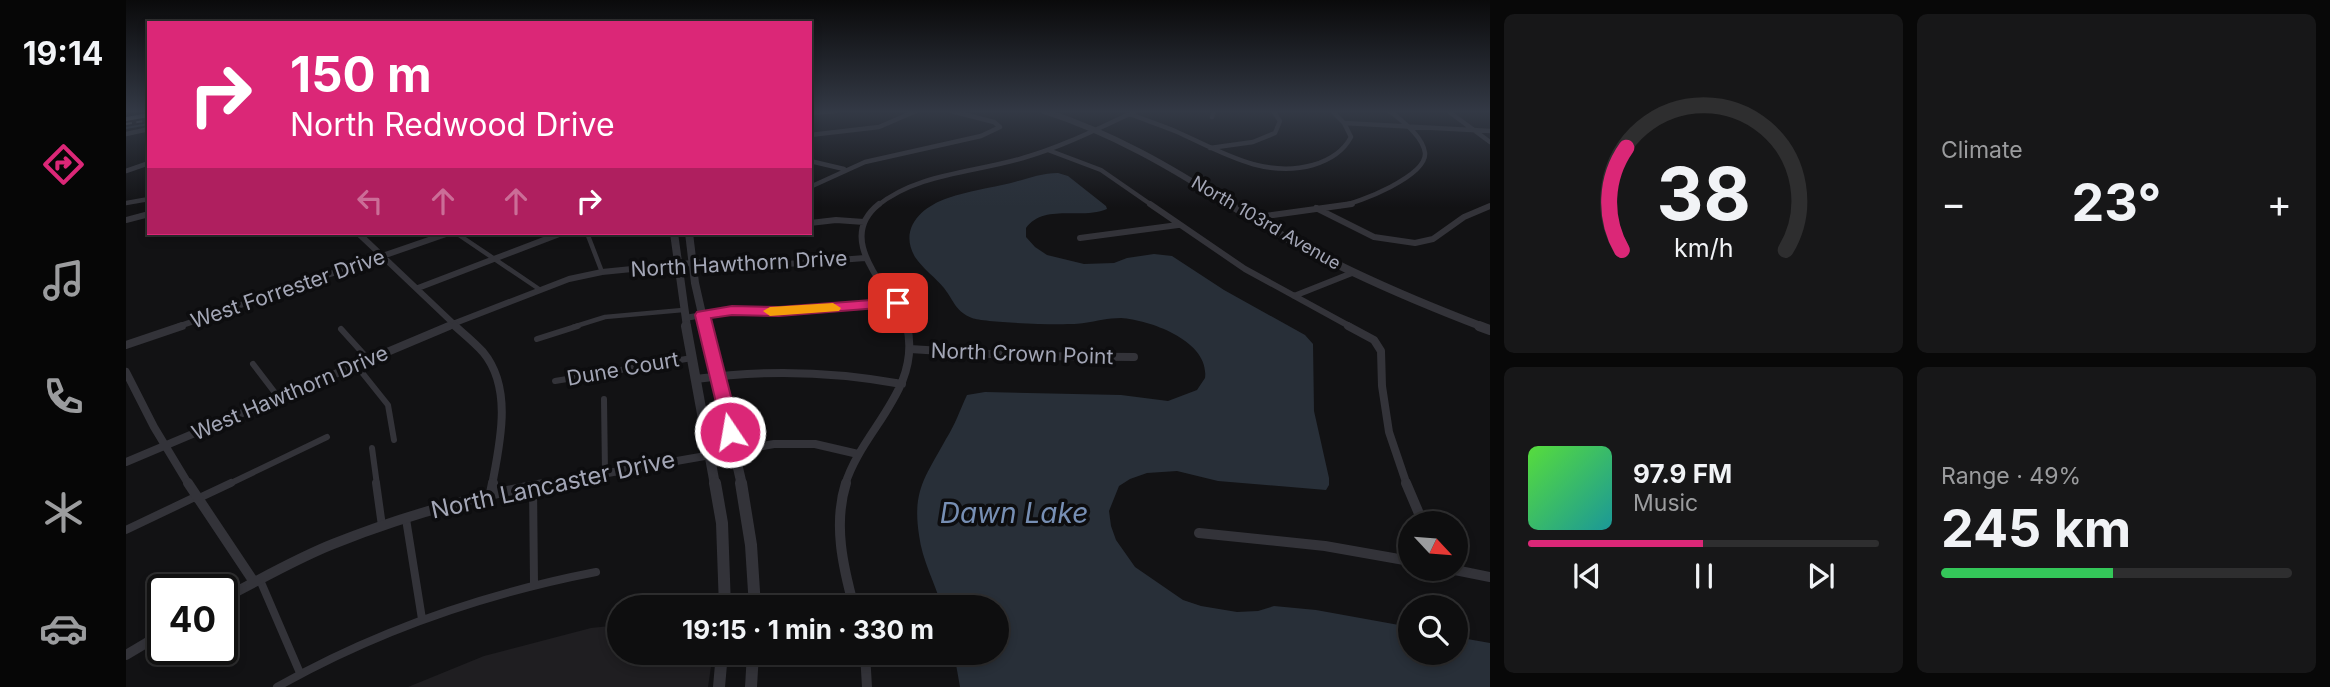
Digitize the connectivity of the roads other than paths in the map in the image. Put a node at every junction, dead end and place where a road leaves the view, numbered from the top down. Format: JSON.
{"nodes":[{"id":1,"x":946,"y":143,"type":"edge"},
{"id":2,"x":1065,"y":143,"type":"edge"},
{"id":3,"x":1128,"y":143,"type":"edge"},
{"id":4,"x":1199,"y":143,"type":"edge"},
{"id":5,"x":1245,"y":143,"type":"edge"},
{"id":6,"x":1347,"y":143,"type":"edge"},
{"id":7,"x":1421,"y":143,"type":"edge"},
{"id":8,"x":1209,"y":148,"type":"junction"},
{"id":9,"x":1048,"y":150,"type":"junction"},
{"id":10,"x":812,"y":161,"type":"edge"},
{"id":11,"x":147,"y":164,"type":"edge"},
{"id":12,"x":844,"y":169,"type":"junction"},
{"id":13,"x":126,"y":171,"type":"edge"},
{"id":14,"x":812,"y":186,"type":"edge"},
{"id":15,"x":147,"y":199,"type":"edge"},
{"id":16,"x":126,"y":203,"type":"edge"},
{"id":17,"x":1490,"y":206,"type":"edge"},
{"id":18,"x":1315,"y":208,"type":"junction"},
{"id":19,"x":147,"y":215,"type":"edge"},
{"id":20,"x":1251,"y":218,"type":"junction"},
{"id":21,"x":126,"y":220,"type":"edge"},
{"id":22,"x":864,"y":222,"type":"junction"},
{"id":23,"x":812,"y":223,"type":"edge"},
{"id":24,"x":1178,"y":225,"type":"junction"},
{"id":25,"x":360,"y":235,"type":"edge"},
{"id":26,"x":443,"y":235,"type":"edge"},
{"id":27,"x":459,"y":235,"type":"edge"},
{"id":28,"x":550,"y":235,"type":"edge"},
{"id":29,"x":588,"y":235,"type":"edge"},
{"id":30,"x":674,"y":235,"type":"edge"},
{"id":31,"x":690,"y":235,"type":"edge"},
{"id":32,"x":1080,"y":238,"type":"dead end"},
{"id":33,"x":1402,"y":242,"type":"junction"},
{"id":34,"x":1409,"y":250,"type":"dead end"},
{"id":35,"x":382,"y":256,"type":"junction"},
{"id":36,"x":865,"y":258,"type":"junction"},
{"id":37,"x":492,"y":259,"type":"junction"},
{"id":38,"x":692,"y":263,"type":"junction"},
{"id":39,"x":675,"y":264,"type":"junction"},
{"id":40,"x":602,"y":272,"type":"junction"},
{"id":41,"x":1352,"y":273,"type":"junction"},
{"id":42,"x":418,"y":288,"type":"junction"},
{"id":43,"x":539,"y":289,"type":"junction"},
{"id":44,"x":1294,"y":296,"type":"junction"},
{"id":45,"x":898,"y":303,"type":"junction"},
{"id":46,"x":684,"y":314,"type":"junction"},
{"id":47,"x":703,"y":315,"type":"junction"},
{"id":48,"x":454,"y":324,"type":"junction"},
{"id":49,"x":341,"y":329,"type":"dead end"},
{"id":50,"x":1490,"y":330,"type":"edge"},
{"id":51,"x":537,"y":339,"type":"dead end"},
{"id":52,"x":126,"y":345,"type":"edge"},
{"id":53,"x":910,"y":349,"type":"junction"},
{"id":54,"x":1134,"y":357,"type":"dead end"},
{"id":55,"x":692,"y":358,"type":"junction"},
{"id":56,"x":369,"y":360,"type":"junction"},
{"id":57,"x":253,"y":364,"type":"dead end"},
{"id":58,"x":356,"y":365,"type":"junction"},
{"id":59,"x":126,"y":372,"type":"edge"},
{"id":60,"x":717,"y":376,"type":"junction"},
{"id":61,"x":696,"y":379,"type":"junction"},
{"id":62,"x":555,"y":381,"type":"dead end"},
{"id":63,"x":902,"y":384,"type":"junction"},
{"id":64,"x":279,"y":398,"type":"junction"},
{"id":65,"x":604,"y":399,"type":"dead end"},
{"id":66,"x":327,"y":437,"type":"dead end"},
{"id":67,"x":394,"y":440,"type":"dead end"},
{"id":68,"x":164,"y":446,"type":"junction"},
{"id":69,"x":372,"y":448,"type":"dead end"},
{"id":70,"x":734,"y":450,"type":"junction"},
{"id":71,"x":711,"y":453,"type":"junction"},
{"id":72,"x":858,"y":454,"type":"junction"},
{"id":73,"x":126,"y":462,"type":"edge"},
{"id":74,"x":605,"y":473,"type":"junction"},
{"id":75,"x":533,"y":485,"type":"junction"},
{"id":76,"x":491,"y":493,"type":"junction"},
{"id":77,"x":196,"y":498,"type":"junction"},
{"id":78,"x":1418,"y":511,"type":"edge"},
{"id":79,"x":406,"y":518,"type":"junction"},
{"id":80,"x":382,"y":526,"type":"junction"},
{"id":81,"x":126,"y":530,"type":"edge"},
{"id":82,"x":1199,"y":534,"type":"dead end"},
{"id":83,"x":1398,"y":559,"type":"edge"},
{"id":84,"x":596,"y":572,"type":"dead end"},
{"id":85,"x":1468,"y":573,"type":"edge"},
{"id":86,"x":1490,"y":577,"type":"edge"},
{"id":87,"x":257,"y":581,"type":"junction"},
{"id":88,"x":534,"y":583,"type":"junction"},
{"id":89,"x":238,"y":591,"type":"edge"},
{"id":90,"x":725,"y":595,"type":"edge"},
{"id":91,"x":754,"y":595,"type":"edge"},
{"id":92,"x":851,"y":595,"type":"edge"},
{"id":93,"x":422,"y":620,"type":"junction"},
{"id":94,"x":147,"y":643,"type":"edge"},
{"id":95,"x":126,"y":655,"type":"edge"},
{"id":96,"x":721,"y":665,"type":"edge"},
{"id":97,"x":752,"y":665,"type":"edge"},
{"id":98,"x":865,"y":665,"type":"edge"},
{"id":99,"x":300,"y":673,"type":"junction"},
{"id":100,"x":277,"y":687,"type":"edge"},
{"id":101,"x":719,"y":687,"type":"edge"},
{"id":102,"x":751,"y":687,"type":"edge"},
{"id":103,"x":867,"y":687,"type":"edge"}],
"edges":[{"from":1,"to":12,"type":"street"},
{"from":2,"to":9,"type":"street"},
{"from":3,"to":20,"type":"street","name":"North 103rd Avenue"},
{"from":4,"to":8,"type":"street"},
{"from":5,"to":8,"type":"street"},
{"from":6,"to":8,"type":"street"},
{"from":7,"to":18,"type":"street"},
{"from":9,"to":22,"type":"street"},
{"from":9,"to":24,"type":"street"},
{"from":10,"to":12,"type":"street"},
{"from":11,"to":13,"type":"street"},
{"from":12,"to":14,"type":"street"},
{"from":15,"to":16,"type":"street"},
{"from":17,"to":33,"type":"street"},
{"from":18,"to":20,"type":"street"},
{"from":18,"to":33,"type":"street"},
{"from":19,"to":21,"type":"street"},
{"from":20,"to":41,"type":"street","name":"North 103rd Avenue"},
{"from":22,"to":23,"type":"street"},
{"from":22,"to":36,"type":"street"},
{"from":24,"to":32,"type":"street"},
{"from":24,"to":44,"type":"street"},
{"from":25,"to":35,"type":"street"},
{"from":26,"to":35,"type":"street","name":"West Forrester Drive"},
{"from":27,"to":37,"type":"street"},
{"from":28,"to":37,"type":"street"},
{"from":29,"to":40,"type":"street"},
{"from":30,"to":39,"type":"street"},
{"from":31,"to":38,"type":"street"},
{"from":33,"to":34,"type":"street"},
{"from":35,"to":42,"type":"street"},
{"from":35,"to":52,"type":"street","name":"West Forrester Drive"},
{"from":36,"to":38,"type":"street","name":"North Hawthorn Drive"},
{"from":36,"to":45,"type":"street"},
{"from":37,"to":42,"type":"street"},
{"from":37,"to":43,"type":"street"},
{"from":38,"to":39,"type":"street","name":"North Hawthorn Drive"},
{"from":38,"to":47,"type":"street"},
{"from":39,"to":40,"type":"street","name":"North Hawthorn Drive"},
{"from":39,"to":46,"type":"street"},
{"from":40,"to":43,"type":"street","name":"North Hawthorn Drive"},
{"from":41,"to":44,"type":"street"},
{"from":41,"to":50,"type":"street","name":"North 103rd Avenue"},
{"from":42,"to":48,"type":"street"},
{"from":43,"to":48,"type":"street","name":"North Hawthorn Drive"},
{"from":44,"to":78,"type":"street"},
{"from":45,"to":47,"type":"street"},
{"from":45,"to":53,"type":"street"},
{"from":46,"to":47,"type":"street"},
{"from":46,"to":51,"type":"street"},
{"from":46,"to":55,"type":"street"},
{"from":47,"to":60,"type":"street"},
{"from":48,"to":56,"type":"street","name":"West Hawthorn Drive"},
{"from":48,"to":76,"type":"street"},
{"from":49,"to":56,"type":"street"},
{"from":53,"to":54,"type":"street","name":"North Crown Point"},
{"from":53,"to":63,"type":"street"},
{"from":55,"to":61,"type":"street"},
{"from":55,"to":62,"type":"street","name":"Dune Court"},
{"from":56,"to":58,"type":"street","name":"West Hawthorn Drive"},
{"from":57,"to":64,"type":"street"},
{"from":58,"to":64,"type":"street","name":"West Hawthorn Drive"},
{"from":58,"to":67,"type":"street"},
{"from":59,"to":68,"type":"street"},
{"from":60,"to":61,"type":"street"},
{"from":60,"to":63,"type":"street"},
{"from":60,"to":70,"type":"street"},
{"from":61,"to":71,"type":"street"},
{"from":63,"to":72,"type":"street"},
{"from":64,"to":68,"type":"street","name":"West Hawthorn Drive"},
{"from":65,"to":74,"type":"street"},
{"from":66,"to":77,"type":"street"},
{"from":68,"to":73,"type":"street","name":"West Hawthorn Drive"},
{"from":68,"to":77,"type":"street"},
{"from":69,"to":80,"type":"street"},
{"from":70,"to":71,"type":"street","name":"North Lancaster Drive"},
{"from":70,"to":72,"type":"street","name":"North Lancaster Drive"},
{"from":70,"to":91,"type":"street"},
{"from":71,"to":74,"type":"street","name":"North Lancaster Drive"},
{"from":71,"to":90,"type":"street"},
{"from":72,"to":92,"type":"street"},
{"from":74,"to":75,"type":"street","name":"North Lancaster Drive"},
{"from":75,"to":76,"type":"street","name":"North Lancaster Drive"},
{"from":75,"to":88,"type":"street"},
{"from":76,"to":79,"type":"street","name":"North Lancaster Drive"},
{"from":77,"to":81,"type":"street"},
{"from":77,"to":87,"type":"street"},
{"from":79,"to":80,"type":"street","name":"North Lancaster Drive"},
{"from":79,"to":93,"type":"street"},
{"from":80,"to":87,"type":"street","name":"North Lancaster Drive"},
{"from":82,"to":83,"type":"street"},
{"from":84,"to":88,"type":"street"},
{"from":85,"to":86,"type":"street"},
{"from":87,"to":89,"type":"street","name":"North Lancaster Drive"},
{"from":87,"to":99,"type":"street"},
{"from":88,"to":93,"type":"street"},
{"from":93,"to":99,"type":"street"},
{"from":94,"to":95,"type":"street"},
{"from":96,"to":101,"type":"street"},
{"from":97,"to":102,"type":"street"},
{"from":98,"to":103,"type":"street"},
{"from":99,"to":100,"type":"street"}]}
